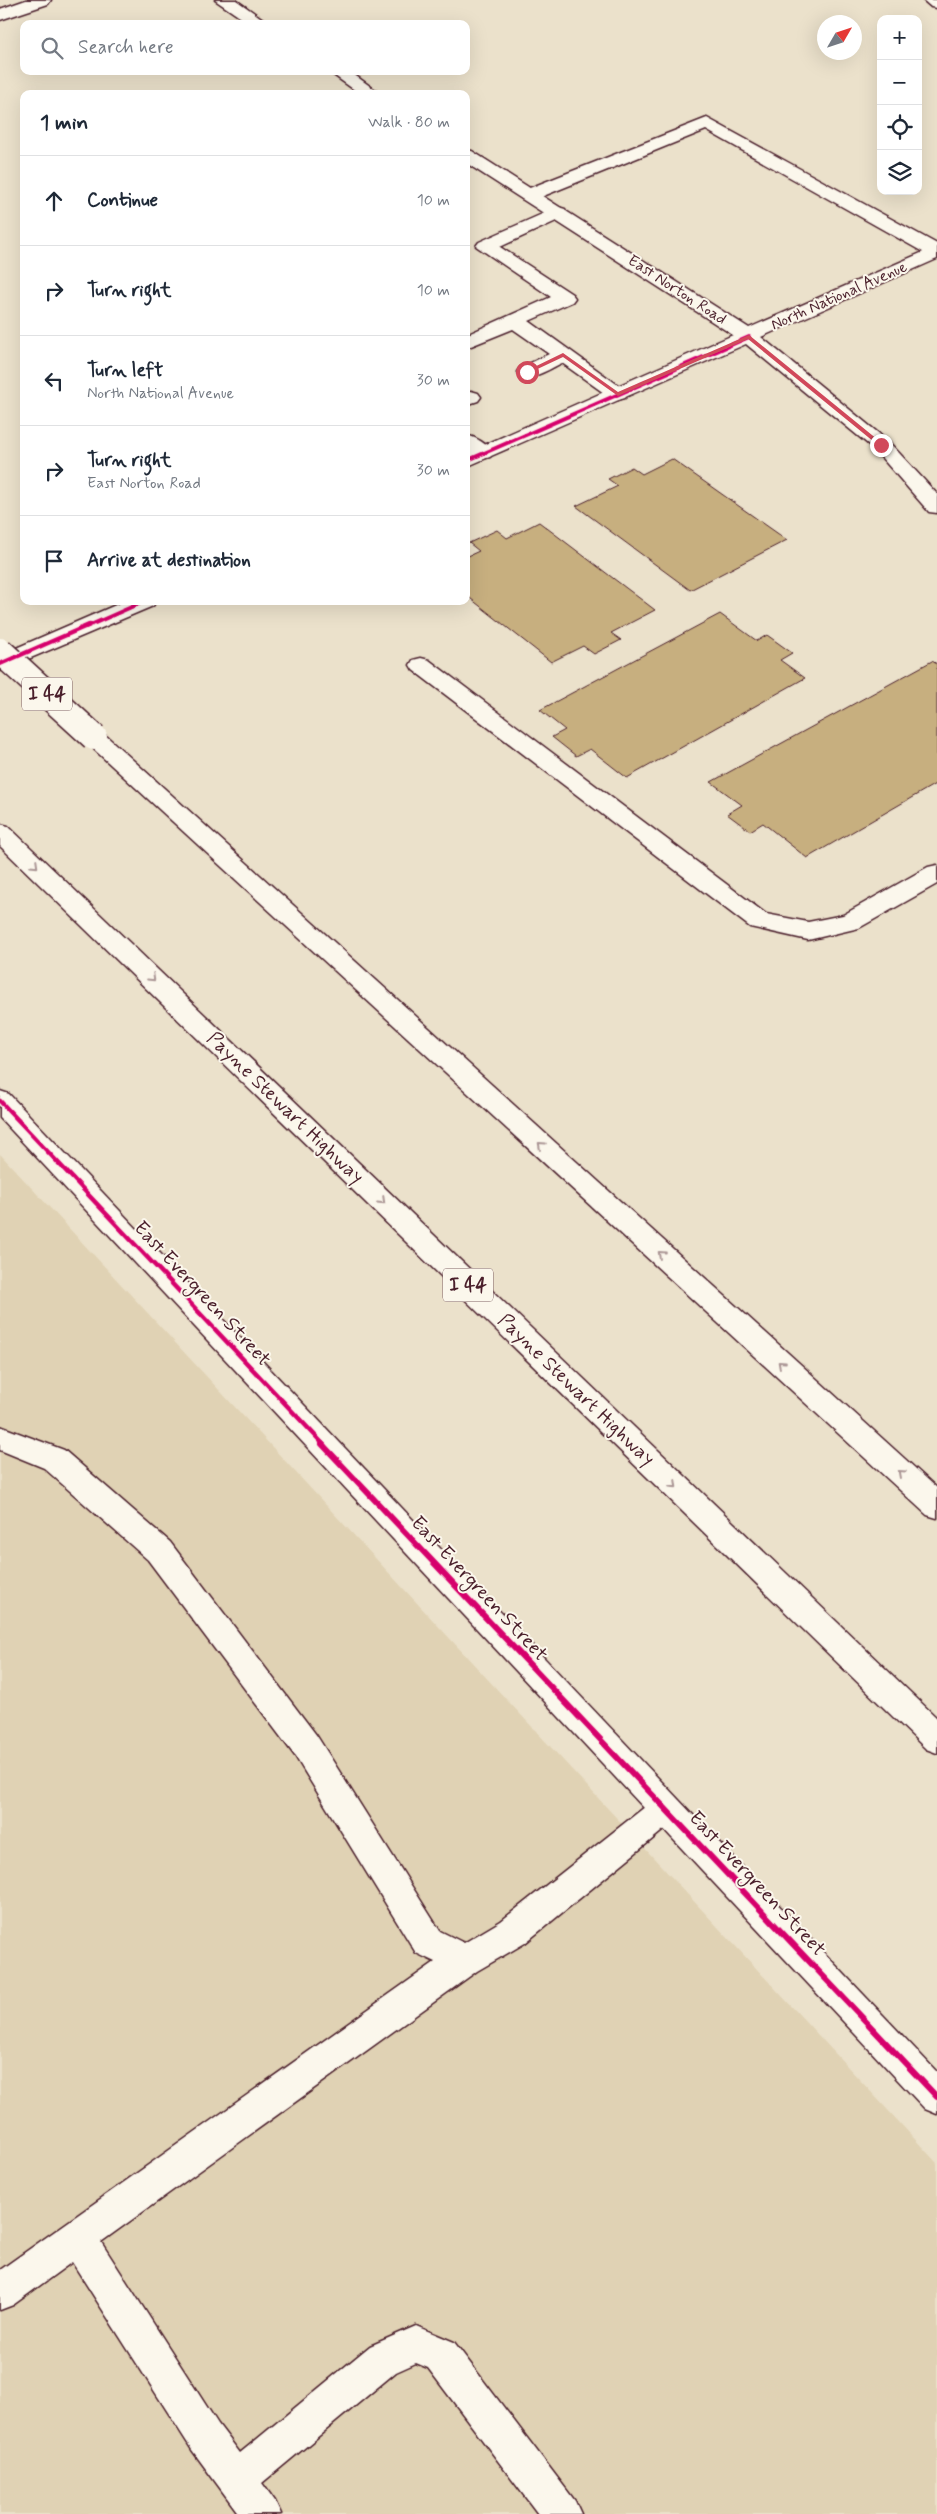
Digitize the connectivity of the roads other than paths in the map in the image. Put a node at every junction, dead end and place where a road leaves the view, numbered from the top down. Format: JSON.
{"nodes":[{"id":1,"x":42,"y":0,"type":"edge"},
{"id":2,"x":224,"y":0,"type":"edge"},
{"id":3,"x":932,"y":0,"type":"edge"},
{"id":4,"x":937,"y":3,"type":"edge"},
{"id":5,"x":0,"y":15,"type":"edge"},
{"id":6,"x":256,"y":20,"type":"edge"},
{"id":7,"x":343,"y":75,"type":"edge"},
{"id":8,"x":366,"y":90,"type":"edge"},
{"id":9,"x":470,"y":158,"type":"edge"},
{"id":10,"x":529,"y":195,"type":"junction"},
{"id":11,"x":558,"y":214,"type":"junction"},
{"id":12,"x":937,"y":252,"type":"edge"},
{"id":13,"x":515,"y":321,"type":"junction"},
{"id":14,"x":749,"y":337,"type":"junction"},
{"id":15,"x":470,"y":340,"type":"edge"},
{"id":16,"x":563,"y":355,"type":"junction"},
{"id":17,"x":527,"y":372,"type":"dead end"},
{"id":18,"x":618,"y":394,"type":"junction"},
{"id":19,"x":475,"y":457,"type":"edge"},
{"id":20,"x":937,"y":507,"type":"edge"},
{"id":21,"x":135,"y":605,"type":"edge"},
{"id":22,"x":0,"y":651,"type":"edge"},
{"id":23,"x":0,"y":664,"type":"edge"},
{"id":24,"x":421,"y":665,"type":"dead end"},
{"id":25,"x":0,"y":832,"type":"edge"},
{"id":26,"x":937,"y":873,"type":"edge"},
{"id":27,"x":0,"y":1101,"type":"edge"},
{"id":28,"x":0,"y":1438,"type":"edge"},
{"id":29,"x":937,"y":1506,"type":"edge"},
{"id":30,"x":937,"y":1739,"type":"edge"},
{"id":31,"x":666,"y":1809,"type":"junction"},
{"id":32,"x":465,"y":1960,"type":"junction"},
{"id":33,"x":937,"y":2097,"type":"edge"},
{"id":34,"x":78,"y":2237,"type":"junction"},
{"id":35,"x":0,"y":2292,"type":"edge"},
{"id":36,"x":237,"y":2480,"type":"junction"},
{"id":37,"x":262,"y":2514,"type":"edge"},
{"id":38,"x":562,"y":2514,"type":"edge"}],
"edges":[{"from":1,"to":5,"type":"main road"},
{"from":2,"to":6,"type":"main road"},
{"from":3,"to":4,"type":"main road"},
{"from":7,"to":8,"type":"main road"},
{"from":9,"to":10,"type":"main road","name":"East Norton Road"},
{"from":10,"to":11,"type":"main road","name":"East Norton Road"},
{"from":10,"to":12,"type":"main road"},
{"from":11,"to":13,"type":"main road"},
{"from":11,"to":14,"type":"main road","name":"East Norton Road"},
{"from":12,"to":14,"type":"main road","name":"North National Avenue"},
{"from":13,"to":15,"type":"main road"},
{"from":13,"to":16,"type":"main road"},
{"from":14,"to":18,"type":"main road","name":"North National Avenue"},
{"from":14,"to":20,"type":"main road","name":"East Norton Road"},
{"from":16,"to":17,"type":"main road"},
{"from":16,"to":18,"type":"main road"},
{"from":18,"to":19,"type":"main road","name":"North National Avenue"},
{"from":21,"to":23,"type":"main road"},
{"from":29,"to":22,"type":"main road","number":"I 44","one_way":true,"bridge":true},
{"from":24,"to":26,"type":"main road"},
{"from":25,"to":30,"type":"main road","name":"Payne Stewart Highway","number":"I 44","one_way":true},
{"from":27,"to":31,"type":"main road","name":"East Evergreen Street"},
{"from":28,"to":32,"type":"main road"},
{"from":31,"to":32,"type":"main road"},
{"from":31,"to":33,"type":"main road","name":"East Evergreen Street"},
{"from":32,"to":34,"type":"main road"},
{"from":34,"to":35,"type":"main road"},
{"from":34,"to":36,"type":"main road"},
{"from":36,"to":37,"type":"main road"},
{"from":36,"to":38,"type":"main road"}]}
